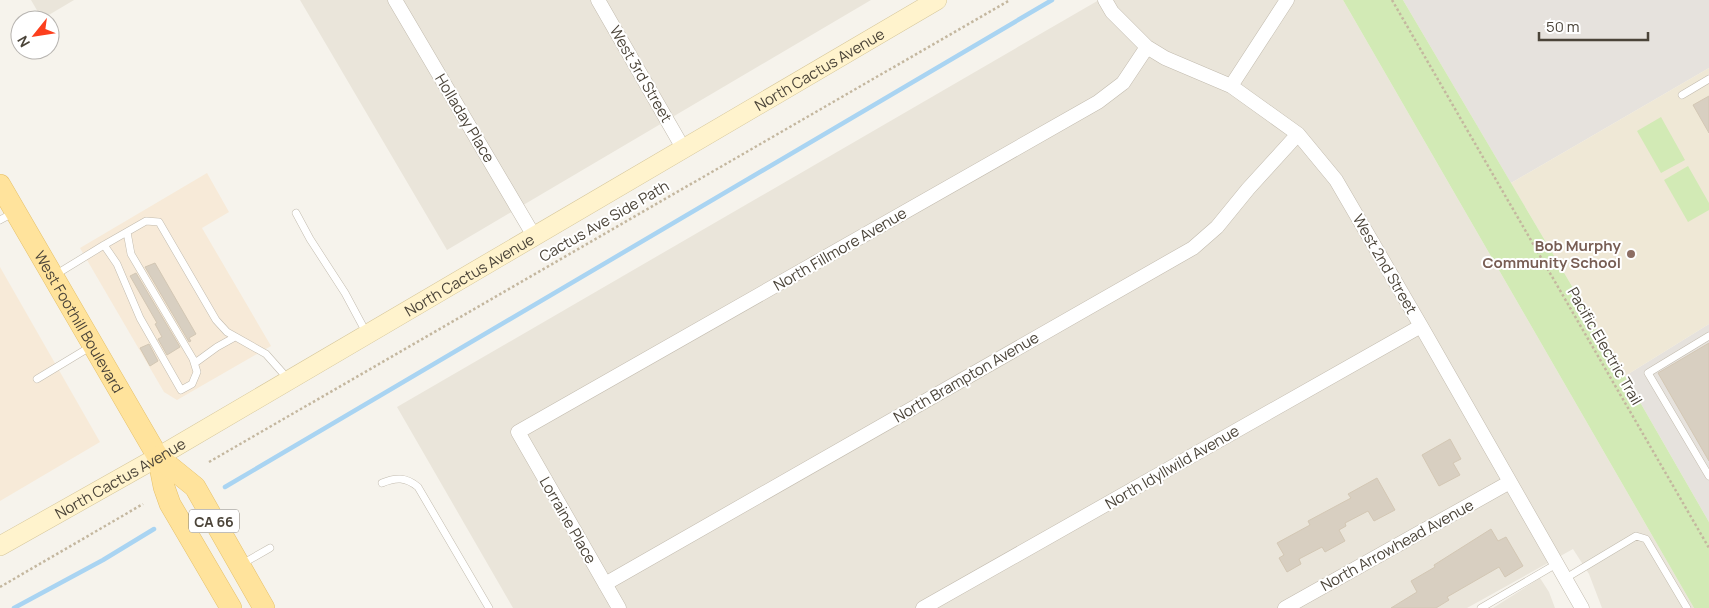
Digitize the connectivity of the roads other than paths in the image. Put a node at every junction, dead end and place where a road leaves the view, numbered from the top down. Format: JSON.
{"nodes":[{"id":1,"x":395,"y":0,"type":"edge"},
{"id":2,"x":598,"y":0,"type":"edge"},
{"id":3,"x":937,"y":0,"type":"edge"},
{"id":4,"x":1105,"y":0,"type":"edge"},
{"id":5,"x":1287,"y":0,"type":"edge"},
{"id":6,"x":1147,"y":47,"type":"junction"},
{"id":7,"x":1709,"y":79,"type":"edge"},
{"id":8,"x":1231,"y":86,"type":"junction"},
{"id":9,"x":1682,"y":95,"type":"dead end"},
{"id":10,"x":1298,"y":134,"type":"junction"},
{"id":11,"x":684,"y":148,"type":"junction"},
{"id":12,"x":0,"y":185,"type":"edge"},
{"id":13,"x":296,"y":213,"type":"dead end"},
{"id":14,"x":8,"y":216,"type":"edge"},
{"id":15,"x":127,"y":232,"type":"junction"},
{"id":16,"x":534,"y":236,"type":"junction"},
{"id":17,"x":104,"y":245,"type":"junction"},
{"id":18,"x":53,"y":276,"type":"junction"},
{"id":19,"x":1421,"y":326,"type":"junction"},
{"id":20,"x":367,"y":334,"type":"junction"},
{"id":21,"x":1709,"y":336,"type":"edge"},
{"id":22,"x":238,"y":339,"type":"junction"},
{"id":23,"x":93,"y":346,"type":"junction"},
{"id":24,"x":195,"y":363,"type":"junction"},
{"id":25,"x":37,"y":379,"type":"dead end"},
{"id":26,"x":289,"y":380,"type":"junction"},
{"id":27,"x":518,"y":432,"type":"joint"},
{"id":28,"x":158,"y":458,"type":"junction"},
{"id":29,"x":1709,"y":476,"type":"edge"},
{"id":30,"x":1510,"y":482,"type":"junction"},
{"id":31,"x":382,"y":483,"type":"dead end"},
{"id":32,"x":0,"y":546,"type":"edge"},
{"id":33,"x":270,"y":548,"type":"dead end"},
{"id":34,"x":1558,"y":564,"type":"junction"},
{"id":35,"x":240,"y":566,"type":"junction"},
{"id":36,"x":1566,"y":578,"type":"junction"},
{"id":37,"x":605,"y":584,"type":"junction"},
{"id":38,"x":231,"y":608,"type":"edge"},
{"id":39,"x":264,"y":608,"type":"edge"},
{"id":40,"x":489,"y":608,"type":"edge"},
{"id":41,"x":619,"y":608,"type":"edge"},
{"id":42,"x":922,"y":608,"type":"edge"},
{"id":43,"x":1285,"y":608,"type":"edge"},
{"id":44,"x":1481,"y":608,"type":"edge"},
{"id":45,"x":1582,"y":608,"type":"edge"},
{"id":46,"x":1686,"y":608,"type":"edge"}],
"edges":[{"from":1,"to":16,"type":"street","name":"Holladay Place"},
{"from":2,"to":11,"type":"street","name":"West 3rd Street"},
{"from":3,"to":11,"type":"main road","name":"North Cactus Avenue"},
{"from":4,"to":6,"type":"street","name":"West 2nd Street"},
{"from":5,"to":8,"type":"street"},
{"from":6,"to":8,"type":"street","name":"West 2nd Street"},
{"from":6,"to":27,"type":"street","name":"North Fillmore Avenue"},
{"from":7,"to":9,"type":"lane"},
{"from":8,"to":10,"type":"street","name":"West 2nd Street"},
{"from":10,"to":19,"type":"street","name":"West 2nd Street"},
{"from":10,"to":37,"type":"street","name":"North Brampton Avenue"},
{"from":11,"to":16,"type":"main road","name":"North Cactus Avenue"},
{"from":12,"to":14,"type":"main road","name":"West Foothill Boulevard"},
{"from":13,"to":20,"type":"lane"},
{"from":14,"to":18,"type":"main road","name":"West Foothill Boulevard"},
{"from":15,"to":17,"type":"lane"},
{"from":15,"to":22,"type":"lane"},
{"from":15,"to":24,"type":"lane"},
{"from":16,"to":20,"type":"main road","name":"North Cactus Avenue"},
{"from":17,"to":18,"type":"lane"},
{"from":17,"to":24,"type":"lane"},
{"from":18,"to":23,"type":"main road","name":"West Foothill Boulevard"},
{"from":19,"to":30,"type":"street","name":"West 2nd Street"},
{"from":19,"to":42,"type":"street","name":"North Idyllwild Avenue"},
{"from":20,"to":26,"type":"main road","name":"North Cactus Avenue"},
{"from":21,"to":29,"type":"lane"},
{"from":22,"to":24,"type":"lane"},
{"from":22,"to":26,"type":"lane"},
{"from":23,"to":25,"type":"lane"},
{"from":23,"to":28,"type":"main road","name":"West Foothill Boulevard"},
{"from":26,"to":28,"type":"main road","name":"North Cactus Avenue"},
{"from":27,"to":37,"type":"street","name":"Lorraine Place"},
{"from":28,"to":32,"type":"main road","name":"North Cactus Avenue"},
{"from":28,"to":35,"type":"main road","name":"West Foothill Boulevard","number":"CA 66"},
{"from":28,"to":38,"type":"main road","name":"West Foothill Boulevard","number":"CA 66"},
{"from":30,"to":34,"type":"street","name":"West 2nd Street"},
{"from":30,"to":43,"type":"street","name":"North Arrowhead Avenue"},
{"from":31,"to":40,"type":"lane"},
{"from":33,"to":35,"type":"lane"},
{"from":34,"to":36,"type":"street","name":"West 2nd Street"},
{"from":34,"to":44,"type":"lane"},
{"from":35,"to":39,"type":"main road","name":"West Foothill Boulevard","number":"CA 66"},
{"from":36,"to":45,"type":"street","name":"West 2nd Street"},
{"from":36,"to":46,"type":"lane"},
{"from":37,"to":41,"type":"street","name":"Lorraine Place"}]}
